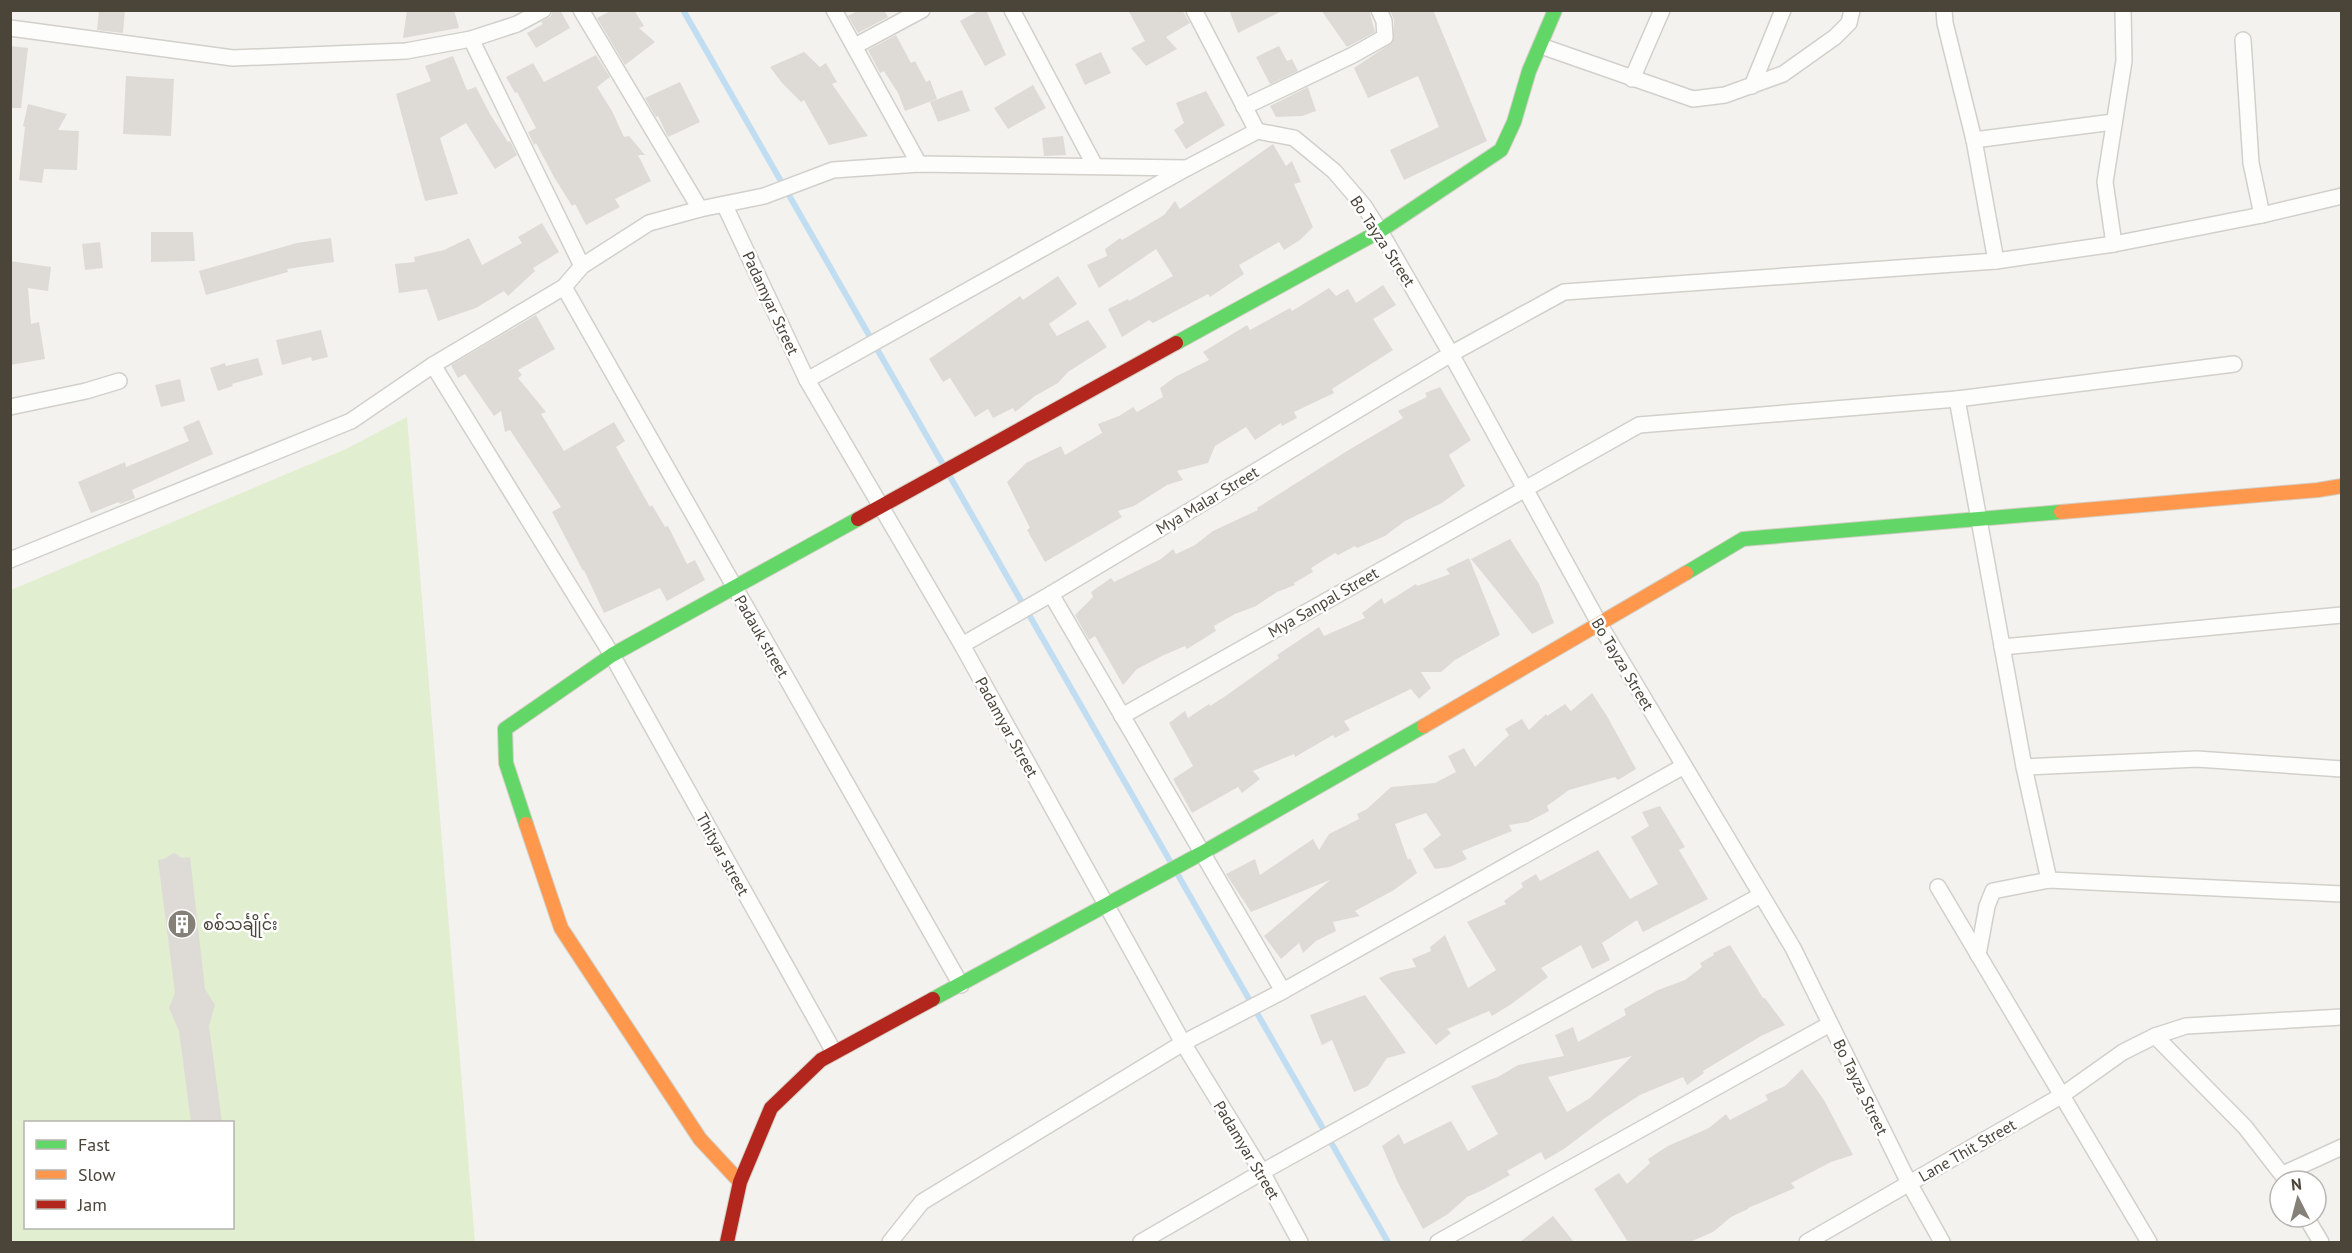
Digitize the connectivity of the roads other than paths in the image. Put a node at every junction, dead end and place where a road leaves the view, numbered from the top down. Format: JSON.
{"nodes":[{"id":1,"x":543,"y":10,"type":"edge"},
{"id":2,"x":581,"y":10,"type":"edge"},
{"id":3,"x":834,"y":10,"type":"edge"},
{"id":4,"x":922,"y":10,"type":"edge"},
{"id":5,"x":1012,"y":10,"type":"edge"},
{"id":6,"x":1194,"y":10,"type":"edge"},
{"id":7,"x":1379,"y":10,"type":"edge"},
{"id":8,"x":1555,"y":10,"type":"edge"},
{"id":9,"x":1662,"y":10,"type":"edge"},
{"id":10,"x":1783,"y":10,"type":"edge"},
{"id":11,"x":1852,"y":10,"type":"edge"},
{"id":12,"x":1944,"y":10,"type":"edge"},
{"id":13,"x":2123,"y":10,"type":"edge"},
{"id":14,"x":10,"y":28,"type":"edge"},
{"id":15,"x":471,"y":39,"type":"junction"},
{"id":16,"x":2243,"y":40,"type":"dead end"},
{"id":17,"x":855,"y":46,"type":"junction"},
{"id":18,"x":1541,"y":46,"type":"junction"},
{"id":19,"x":1632,"y":79,"type":"junction"},
{"id":20,"x":1752,"y":86,"type":"junction"},
{"id":21,"x":1244,"y":107,"type":"junction"},
{"id":22,"x":2113,"y":122,"type":"junction"},
{"id":23,"x":1257,"y":131,"type":"junction"},
{"id":24,"x":1974,"y":140,"type":"junction"},
{"id":25,"x":919,"y":164,"type":"junction"},
{"id":26,"x":1095,"y":166,"type":"junction"},
{"id":27,"x":1187,"y":168,"type":"junction"},
{"id":28,"x":2342,"y":196,"type":"edge"},
{"id":29,"x":725,"y":206,"type":"junction"},
{"id":30,"x":700,"y":209,"type":"junction"},
{"id":31,"x":2262,"y":215,"type":"junction"},
{"id":32,"x":1380,"y":231,"type":"junction"},
{"id":33,"x":2114,"y":244,"type":"junction"},
{"id":34,"x":1996,"y":261,"type":"junction"},
{"id":35,"x":582,"y":266,"type":"junction"},
{"id":36,"x":564,"y":287,"type":"junction"},
{"id":37,"x":1451,"y":354,"type":"junction"},
{"id":38,"x":2234,"y":364,"type":"dead end"},
{"id":39,"x":434,"y":365,"type":"junction"},
{"id":40,"x":807,"y":380,"type":"junction"},
{"id":41,"x":118,"y":381,"type":"dead end"},
{"id":42,"x":1957,"y":399,"type":"junction"},
{"id":43,"x":10,"y":407,"type":"edge"},
{"id":44,"x":2342,"y":486,"type":"edge"},
{"id":45,"x":1524,"y":488,"type":"junction"},
{"id":46,"x":881,"y":508,"type":"junction"},
{"id":47,"x":1979,"y":520,"type":"junction"},
{"id":48,"x":10,"y":560,"type":"edge"},
{"id":49,"x":735,"y":588,"type":"junction"},
{"id":50,"x":1051,"y":594,"type":"junction"},
{"id":51,"x":2342,"y":615,"type":"edge"},
{"id":52,"x":1600,"y":625,"type":"junction"},
{"id":53,"x":962,"y":645,"type":"junction"},
{"id":54,"x":2002,"y":647,"type":"junction"},
{"id":55,"x":612,"y":655,"type":"junction"},
{"id":56,"x":1122,"y":716,"type":"junction"},
{"id":57,"x":1684,"y":766,"type":"junction"},
{"id":58,"x":2024,"y":767,"type":"junction"},
{"id":59,"x":2342,"y":769,"type":"edge"},
{"id":60,"x":1202,"y":853,"type":"junction"},
{"id":61,"x":2049,"y":880,"type":"junction"},
{"id":62,"x":1938,"y":887,"type":"dead end"},
{"id":63,"x":2342,"y":894,"type":"edge"},
{"id":64,"x":1761,"y":895,"type":"junction"},
{"id":65,"x":1105,"y":904,"type":"junction"},
{"id":66,"x":1978,"y":955,"type":"junction"},
{"id":67,"x":961,"y":985,"type":"junction"},
{"id":68,"x":1283,"y":991,"type":"junction"},
{"id":69,"x":2342,"y":1017,"type":"edge"},
{"id":70,"x":1830,"y":1024,"type":"junction"},
{"id":71,"x":2155,"y":1036,"type":"junction"},
{"id":72,"x":1183,"y":1043,"type":"junction"},
{"id":73,"x":834,"y":1052,"type":"junction"},
{"id":74,"x":2061,"y":1096,"type":"junction"},
{"id":75,"x":2342,"y":1147,"type":"edge"},
{"id":76,"x":2278,"y":1169,"type":"edge"},
{"id":77,"x":2302,"y":1169,"type":"edge"},
{"id":78,"x":1262,"y":1172,"type":"junction"},
{"id":79,"x":740,"y":1182,"type":"junction"},
{"id":80,"x":1909,"y":1183,"type":"junction"},
{"id":81,"x":2313,"y":1229,"type":"edge"},
{"id":82,"x":727,"y":1242,"type":"edge"},
{"id":83,"x":890,"y":1242,"type":"edge"},
{"id":84,"x":1141,"y":1242,"type":"edge"},
{"id":85,"x":1300,"y":1242,"type":"edge"},
{"id":86,"x":1438,"y":1242,"type":"edge"},
{"id":87,"x":1807,"y":1242,"type":"edge"},
{"id":88,"x":1942,"y":1242,"type":"edge"},
{"id":89,"x":2149,"y":1242,"type":"edge"},
{"id":90,"x":2321,"y":1242,"type":"edge"}],
"edges":[{"from":1,"to":15,"type":"street"},
{"from":2,"to":30,"type":"street"},
{"from":3,"to":17,"type":"street"},
{"from":4,"to":17,"type":"street"},
{"from":5,"to":26,"type":"street"},
{"from":6,"to":21,"type":"street"},
{"from":7,"to":21,"type":"street"},
{"from":8,"to":18,"type":"street"},
{"from":9,"to":19,"type":"street"},
{"from":10,"to":20,"type":"street"},
{"from":11,"to":20,"type":"street"},
{"from":12,"to":24,"type":"street"},
{"from":13,"to":22,"type":"street"},
{"from":14,"to":15,"type":"street"},
{"from":15,"to":35,"type":"street"},
{"from":16,"to":31,"type":"street"},
{"from":17,"to":25,"type":"street"},
{"from":18,"to":19,"type":"street"},
{"from":18,"to":32,"type":"street"},
{"from":19,"to":20,"type":"street"},
{"from":21,"to":23,"type":"street"},
{"from":22,"to":24,"type":"street"},
{"from":22,"to":33,"type":"street"},
{"from":23,"to":27,"type":"street"},
{"from":23,"to":32,"type":"street","name":"Bo Tayza Street"},
{"from":24,"to":34,"type":"street"},
{"from":25,"to":26,"type":"street"},
{"from":25,"to":29,"type":"street"},
{"from":26,"to":27,"type":"street"},
{"from":27,"to":40,"type":"street"},
{"from":28,"to":31,"type":"street","name":"Mya Malar Street"},
{"from":29,"to":30,"type":"street"},
{"from":29,"to":40,"type":"street","name":"Padamyar Street"},
{"from":30,"to":35,"type":"street"},
{"from":31,"to":33,"type":"street","name":"Mya Malar Street"},
{"from":32,"to":37,"type":"street","name":"Bo Tayza Street"},
{"from":32,"to":46,"type":"street"},
{"from":33,"to":34,"type":"street","name":"Mya Malar Street"},
{"from":34,"to":37,"type":"street","name":"Mya Malar Street"},
{"from":35,"to":36,"type":"street"},
{"from":36,"to":39,"type":"street"},
{"from":36,"to":49,"type":"street","name":"Padauk street"},
{"from":37,"to":45,"type":"street","name":"Bo Tayza Street"},
{"from":37,"to":50,"type":"street","name":"Mya Malar Street"},
{"from":38,"to":42,"type":"street","name":"Mya Sanpal Street"},
{"from":39,"to":48,"type":"street"},
{"from":39,"to":55,"type":"street","name":"Thityar street"},
{"from":40,"to":46,"type":"street","name":"Padamyar Street"},
{"from":41,"to":43,"type":"street"},
{"from":42,"to":45,"type":"street","name":"Mya Sanpal Street"},
{"from":42,"to":47,"type":"street"},
{"from":44,"to":47,"type":"street"},
{"from":45,"to":52,"type":"street","name":"Bo Tayza Street"},
{"from":45,"to":56,"type":"street","name":"Mya Sanpal Street"},
{"from":46,"to":49,"type":"street"},
{"from":46,"to":53,"type":"street","name":"Padamyar Street"},
{"from":47,"to":52,"type":"street"},
{"from":47,"to":54,"type":"street"},
{"from":49,"to":55,"type":"street"},
{"from":49,"to":67,"type":"street","name":"Padauk street"},
{"from":50,"to":53,"type":"street","name":"Mya Malar Street"},
{"from":50,"to":56,"type":"street"},
{"from":51,"to":54,"type":"street"},
{"from":52,"to":57,"type":"street","name":"Bo Tayza Street"},
{"from":52,"to":60,"type":"street"},
{"from":53,"to":65,"type":"street","name":"Padamyar Street"},
{"from":54,"to":58,"type":"street"},
{"from":55,"to":73,"type":"street","name":"Thityar street"},
{"from":55,"to":79,"type":"street"},
{"from":56,"to":60,"type":"street"},
{"from":57,"to":64,"type":"street","name":"Bo Tayza Street"},
{"from":57,"to":68,"type":"street"},
{"from":58,"to":59,"type":"street"},
{"from":58,"to":61,"type":"street"},
{"from":60,"to":65,"type":"street"},
{"from":60,"to":68,"type":"street"},
{"from":61,"to":63,"type":"street"},
{"from":61,"to":66,"type":"street"},
{"from":62,"to":66,"type":"street"},
{"from":64,"to":70,"type":"street","name":"Bo Tayza Street"},
{"from":64,"to":78,"type":"street"},
{"from":65,"to":67,"type":"street"},
{"from":65,"to":72,"type":"street","name":"Padamyar Street"},
{"from":66,"to":74,"type":"street"},
{"from":67,"to":73,"type":"street"},
{"from":68,"to":72,"type":"street"},
{"from":69,"to":71,"type":"street","name":"Lane Thit Street"},
{"from":70,"to":80,"type":"street","name":"Bo Tayza Street"},
{"from":70,"to":86,"type":"street"},
{"from":71,"to":74,"type":"street","name":"Lane Thit Street"},
{"from":71,"to":76,"type":"street"},
{"from":72,"to":78,"type":"street","name":"Padamyar Street"},
{"from":72,"to":83,"type":"street"},
{"from":73,"to":79,"type":"street"},
{"from":74,"to":80,"type":"street","name":"Lane Thit Street"},
{"from":74,"to":89,"type":"street"},
{"from":75,"to":77,"type":"street"},
{"from":78,"to":84,"type":"street"},
{"from":78,"to":85,"type":"street","name":"Padamyar Street"},
{"from":79,"to":82,"type":"street"},
{"from":80,"to":87,"type":"street","name":"Lane Thit Street"},
{"from":80,"to":88,"type":"street","name":"Bo Tayza Street"},
{"from":81,"to":90,"type":"street"}]}
